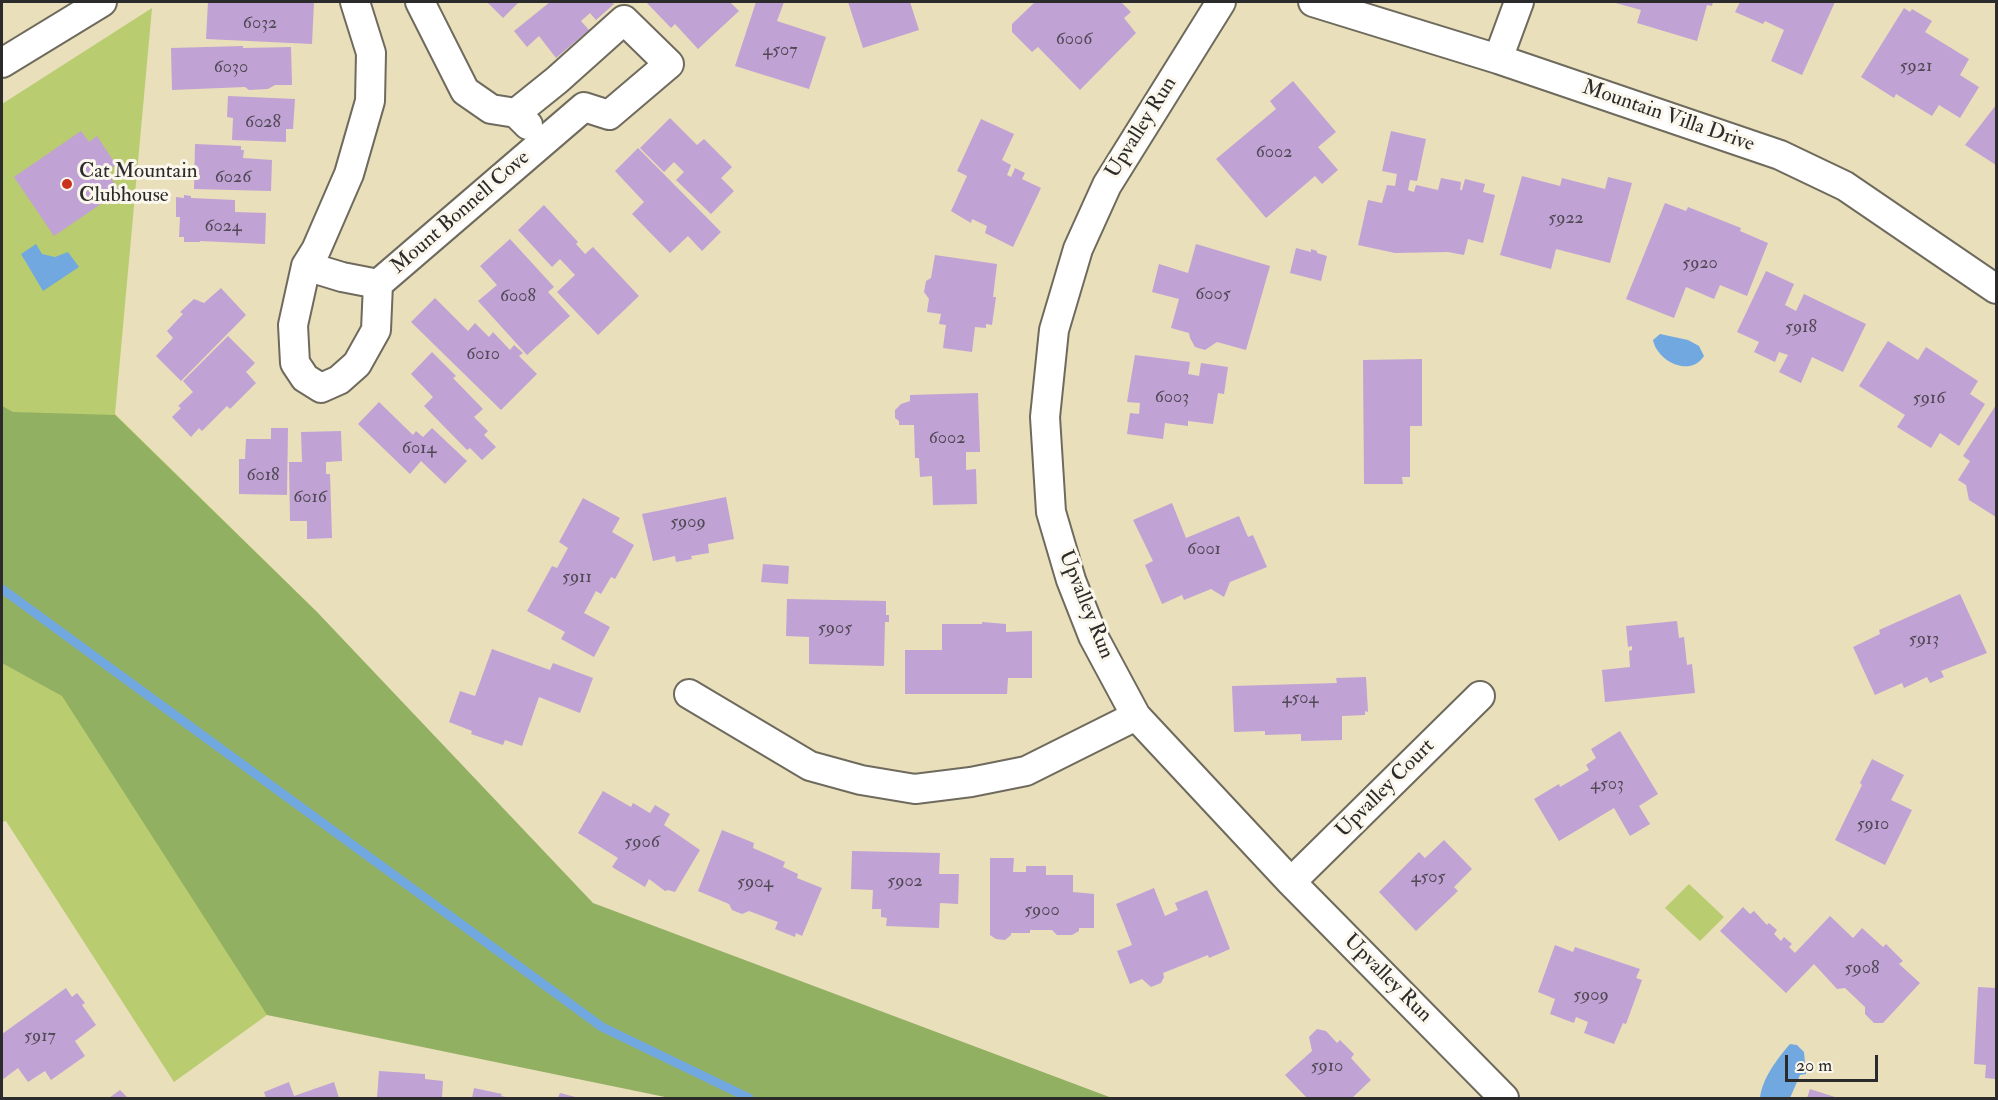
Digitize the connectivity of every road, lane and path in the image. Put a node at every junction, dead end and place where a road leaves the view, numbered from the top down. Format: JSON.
{"nodes":[{"id":1,"x":102,"y":2,"type":"edge"},
{"id":2,"x":355,"y":2,"type":"edge"},
{"id":3,"x":420,"y":2,"type":"edge"},
{"id":4,"x":1221,"y":2,"type":"edge"},
{"id":5,"x":1314,"y":2,"type":"edge"},
{"id":6,"x":1519,"y":2,"type":"edge"},
{"id":7,"x":1498,"y":59,"type":"junction"},
{"id":8,"x":2,"y":63,"type":"edge"},
{"id":9,"x":516,"y":113,"type":"junction"},
{"id":10,"x":544,"y":142,"type":"junction"},
{"id":11,"x":306,"y":266,"type":"junction"},
{"id":12,"x":378,"y":284,"type":"junction"},
{"id":13,"x":1996,"y":289,"type":"edge"},
{"id":14,"x":689,"y":694,"type":"dead end"},
{"id":15,"x":1480,"y":696,"type":"dead end"},
{"id":16,"x":1136,"y":716,"type":"junction"},
{"id":17,"x":1291,"y":882,"type":"junction"},
{"id":18,"x":1504,"y":1098,"type":"edge"}],
"edges":[{"from":1,"to":8,"type":"street"},
{"from":2,"to":11,"type":"street","name":"Mount Bonnell Cove"},
{"from":3,"to":9,"type":"street"},
{"from":4,"to":16,"type":"street","name":"Upvalley Run"},
{"from":5,"to":7,"type":"street","name":"Mountain Villa Drive"},
{"from":6,"to":7,"type":"street"},
{"from":7,"to":13,"type":"street","name":"Mountain Villa Drive"},
{"from":9,"to":10,"type":"street","name":"Mount Bonnell Cove"},
{"from":9,"to":10,"type":"street","name":"Mount Bonnell Cove"},
{"from":10,"to":12,"type":"street","name":"Mount Bonnell Cove"},
{"from":11,"to":12,"type":"street","name":"Mount Bonnell Cove"},
{"from":11,"to":12,"type":"street","name":"Mount Bonnell Cove"},
{"from":14,"to":16,"type":"street"},
{"from":15,"to":17,"type":"street","name":"Upvalley Court"},
{"from":16,"to":17,"type":"street","name":"Upvalley Run"},
{"from":17,"to":18,"type":"street","name":"Upvalley Run"}]}
